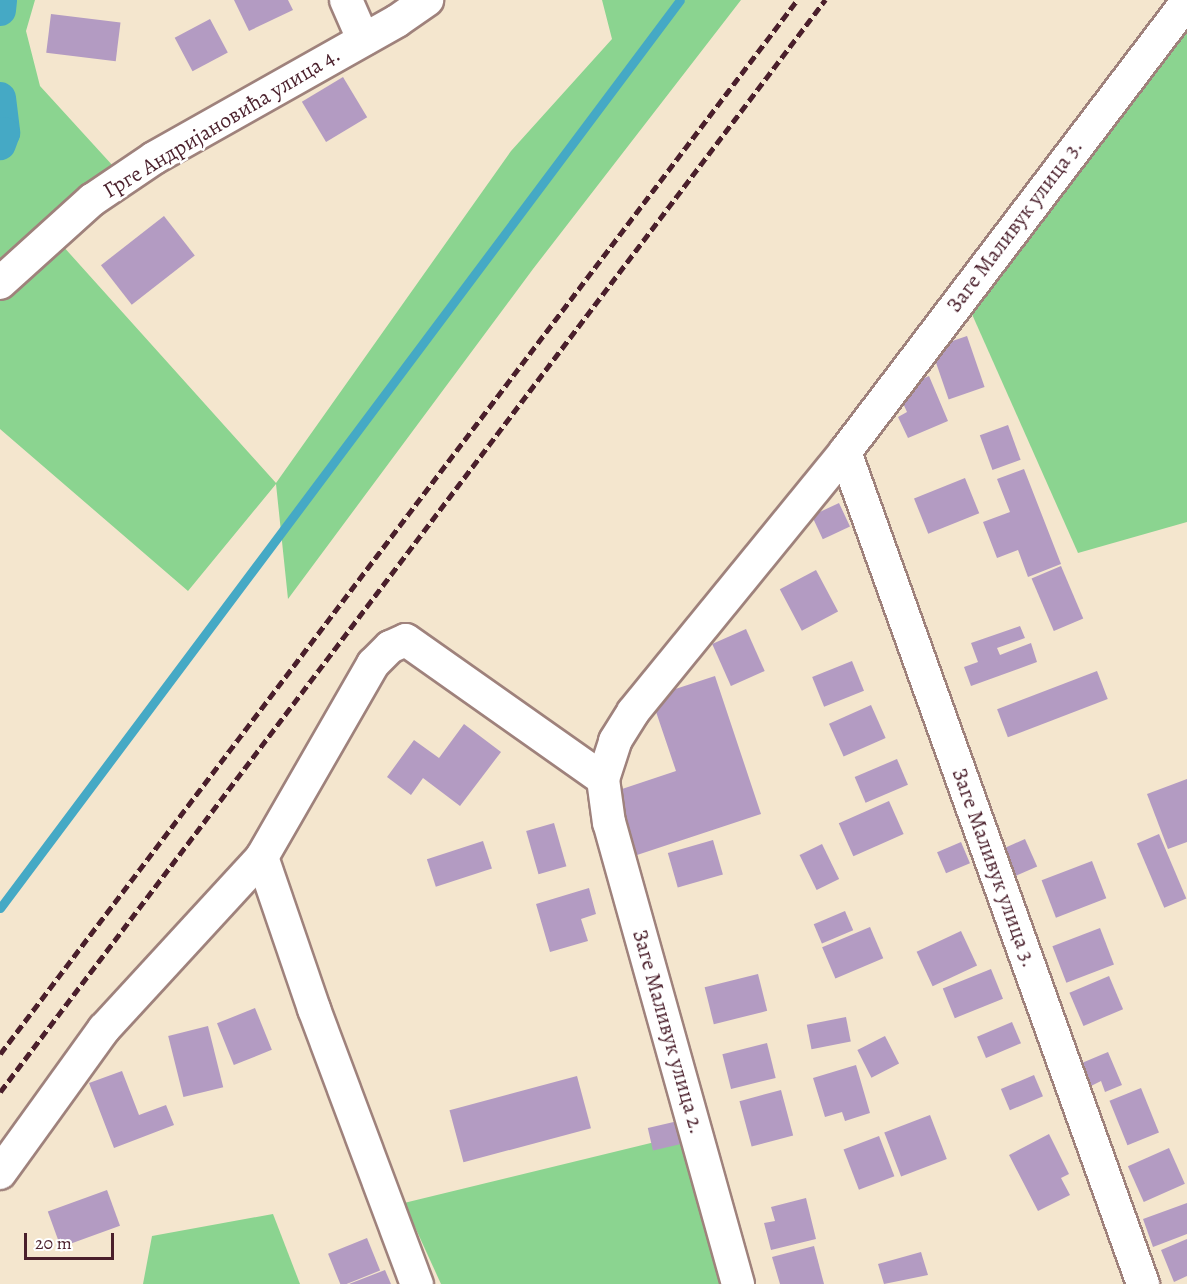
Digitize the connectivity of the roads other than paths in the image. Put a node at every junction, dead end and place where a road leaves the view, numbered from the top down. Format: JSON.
{"nodes":[{"id":1,"x":346,"y":0,"type":"edge"},
{"id":2,"x":427,"y":0,"type":"edge"},
{"id":3,"x":1187,"y":2,"type":"edge"},
{"id":4,"x":363,"y":39,"type":"junction"},
{"id":5,"x":0,"y":283,"type":"edge"},
{"id":6,"x":845,"y":452,"type":"junction"},
{"id":7,"x":603,"y":779,"type":"junction"},
{"id":8,"x":262,"y":857,"type":"junction"},
{"id":9,"x":0,"y":1173,"type":"edge"},
{"id":10,"x":417,"y":1284,"type":"edge"},
{"id":11,"x":738,"y":1284,"type":"edge"},
{"id":12,"x":1143,"y":1284,"type":"edge"}],
"edges":[{"from":1,"to":4,"type":"street"},
{"from":2,"to":4,"type":"street","name":"Грге Андријановића улица 4."},
{"from":3,"to":6,"type":"street","name":"Заге Маливук улица 3."},
{"from":4,"to":5,"type":"street","name":"Грге Андријановића улица 4."},
{"from":6,"to":7,"type":"street","name":"Заге Маливук улица 3."},
{"from":6,"to":12,"type":"street","name":"Заге Маливук улица 3."},
{"from":7,"to":8,"type":"street"},
{"from":7,"to":11,"type":"street","name":"Заге Маливук улица 2."},
{"from":8,"to":9,"type":"street"},
{"from":8,"to":10,"type":"street"}]}
